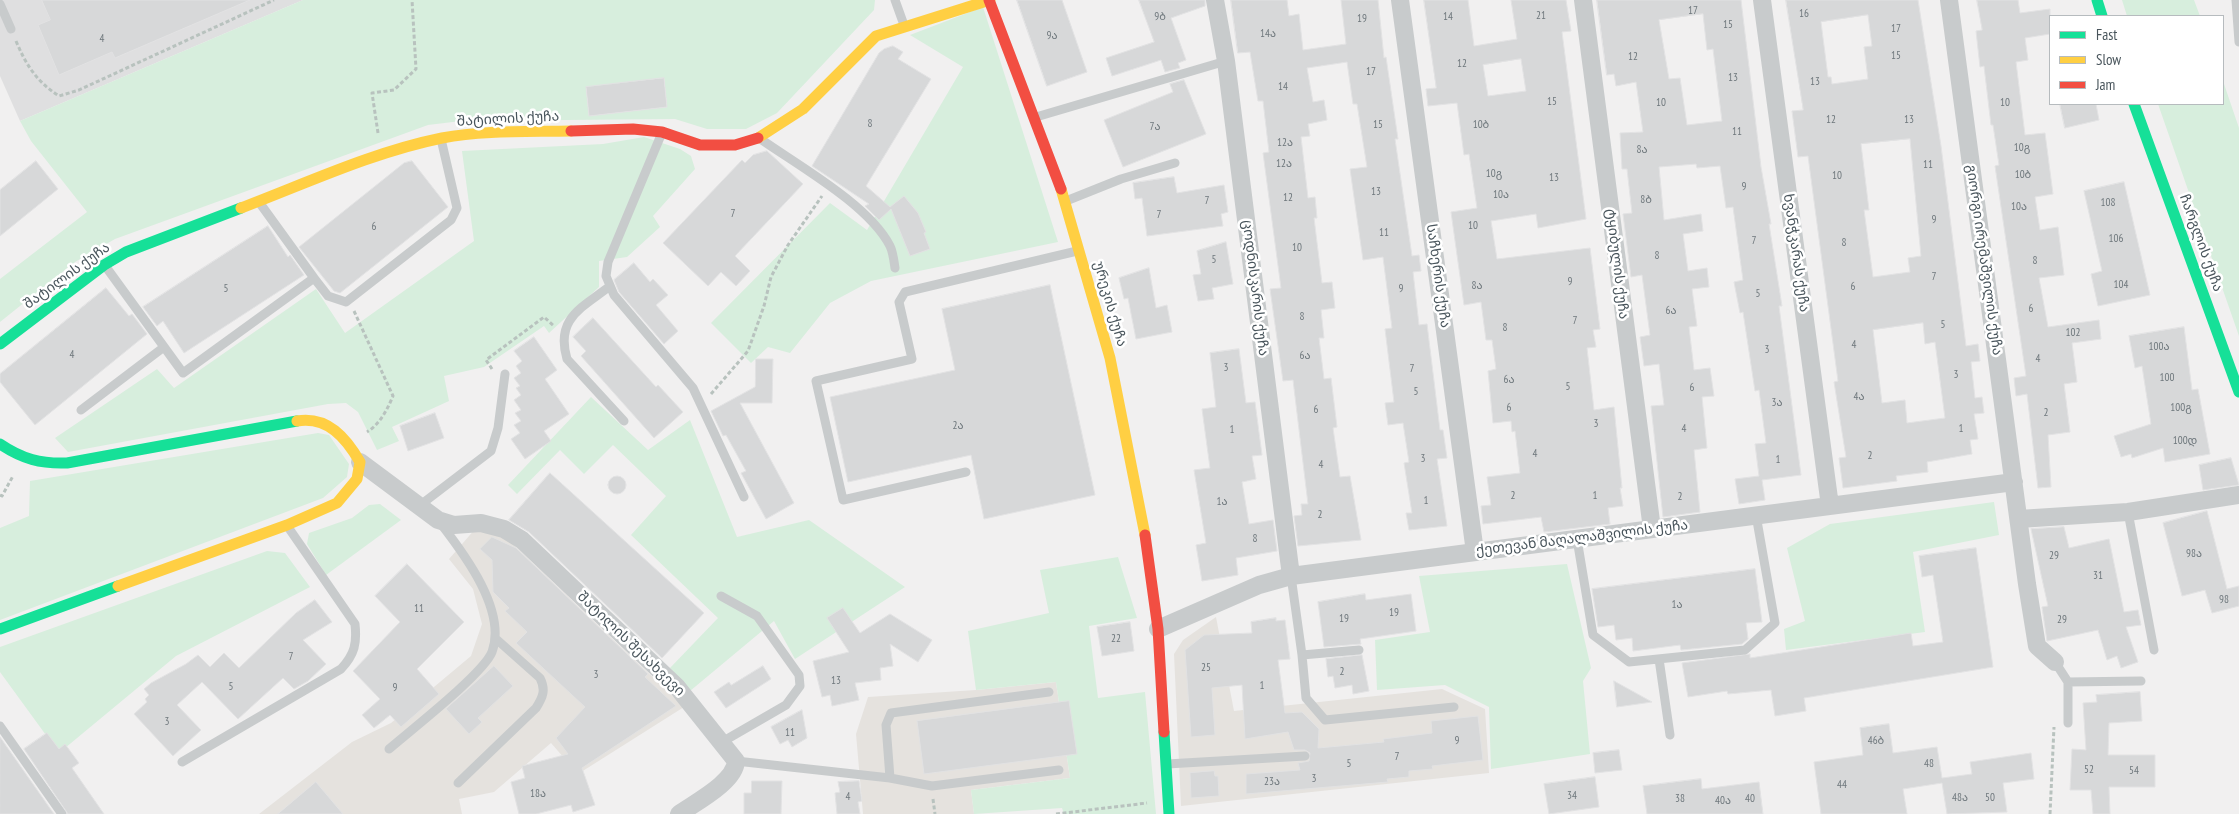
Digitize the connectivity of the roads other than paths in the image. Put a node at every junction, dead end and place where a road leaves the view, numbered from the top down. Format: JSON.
{"nodes":[{"id":1,"x":895,"y":0,"type":"edge"},
{"id":2,"x":989,"y":0,"type":"edge"},
{"id":3,"x":1215,"y":0,"type":"edge"},
{"id":4,"x":1400,"y":0,"type":"edge"},
{"id":5,"x":1583,"y":0,"type":"edge"},
{"id":6,"x":1762,"y":0,"type":"edge"},
{"id":7,"x":1949,"y":0,"type":"edge"},
{"id":8,"x":2097,"y":0,"type":"edge"},
{"id":9,"x":2236,"y":0,"type":"edge"},
{"id":10,"x":0,"y":4,"type":"edge"},
{"id":11,"x":2102,"y":15,"type":"edge"},
{"id":12,"x":904,"y":26,"type":"junction"},
{"id":13,"x":11,"y":29,"type":"road end"},
{"id":14,"x":2239,"y":42,"type":"edge"},
{"id":15,"x":1226,"y":61,"type":"junction"},
{"id":16,"x":2134,"y":105,"type":"edge"},
{"id":17,"x":1034,"y":118,"type":"junction"},
{"id":18,"x":662,"y":132,"type":"junction"},
{"id":19,"x":441,"y":138,"type":"junction"},
{"id":20,"x":760,"y":138,"type":"junction"},
{"id":21,"x":1175,"y":163,"type":"dead end"},
{"id":22,"x":259,"y":201,"type":"junction"},
{"id":23,"x":1065,"y":201,"type":"junction"},
{"id":24,"x":1079,"y":250,"type":"junction"},
{"id":25,"x":104,"y":265,"type":"junction"},
{"id":26,"x":895,"y":268,"type":"dead end"},
{"id":27,"x":314,"y":278,"type":"junction"},
{"id":28,"x":610,"y":286,"type":"junction"},
{"id":29,"x":0,"y":344,"type":"edge"},
{"id":30,"x":164,"y":347,"type":"junction"},
{"id":31,"x":505,"y":374,"type":"road end"},
{"id":32,"x":2239,"y":392,"type":"edge"},
{"id":33,"x":80,"y":410,"type":"dead end"},
{"id":34,"x":624,"y":421,"type":"dead end"},
{"id":35,"x":0,"y":444,"type":"edge"},
{"id":36,"x":360,"y":462,"type":"junction"},
{"id":37,"x":966,"y":472,"type":"dead end"},
{"id":38,"x":2014,"y":482,"type":"junction"},
{"id":39,"x":2239,"y":495,"type":"edge"},
{"id":40,"x":744,"y":497,"type":"dead end"},
{"id":41,"x":419,"y":506,"type":"junction"},
{"id":42,"x":1830,"y":506,"type":"junction"},
{"id":43,"x":2128,"y":512,"type":"junction"},
{"id":44,"x":1756,"y":515,"type":"junction"},
{"id":45,"x":2019,"y":519,"type":"junction"},
{"id":46,"x":438,"y":520,"type":"junction"},
{"id":47,"x":286,"y":525,"type":"junction"},
{"id":48,"x":1652,"y":529,"type":"junction"},
{"id":49,"x":1578,"y":539,"type":"junction"},
{"id":50,"x":1475,"y":552,"type":"junction"},
{"id":51,"x":1291,"y":576,"type":"junction"},
{"id":52,"x":721,"y":596,"type":"dead end"},
{"id":53,"x":0,"y":629,"type":"edge"},
{"id":54,"x":1158,"y":629,"type":"junction"},
{"id":55,"x":495,"y":638,"type":"junction"},
{"id":56,"x":1359,"y":650,"type":"dead end"},
{"id":57,"x":2154,"y":650,"type":"dead end"},
{"id":58,"x":1302,"y":655,"type":"junction"},
{"id":59,"x":1659,"y":659,"type":"junction"},
{"id":60,"x":2055,"y":662,"type":"joint"},
{"id":61,"x":2141,"y":681,"type":"dead end"},
{"id":62,"x":2068,"y":682,"type":"junction"},
{"id":63,"x":1049,"y":692,"type":"dead end"},
{"id":64,"x":1454,"y":707,"type":"dead end"},
{"id":65,"x":2068,"y":723,"type":"dead end"},
{"id":66,"x":0,"y":726,"type":"edge"},
{"id":67,"x":1670,"y":735,"type":"dead end"},
{"id":68,"x":722,"y":742,"type":"junction"},
{"id":69,"x":389,"y":749,"type":"dead end"},
{"id":70,"x":1306,"y":756,"type":"dead end"},
{"id":71,"x":736,"y":761,"type":"junction"},
{"id":72,"x":182,"y":762,"type":"dead end"},
{"id":73,"x":1166,"y":764,"type":"junction"},
{"id":74,"x":1059,"y":770,"type":"dead end"},
{"id":75,"x":890,"y":778,"type":"junction"},
{"id":76,"x":458,"y":783,"type":"dead end"},
{"id":77,"x":62,"y":814,"type":"edge"},
{"id":78,"x":679,"y":814,"type":"edge"},
{"id":79,"x":1169,"y":814,"type":"edge"}],
"edges":[{"from":1,"to":12,"type":"lane"},
{"from":2,"to":12,"type":"street","name":"შატილის ქუჩა"},
{"from":2,"to":17,"type":"street","name":"ურეკის ქუჩა"},
{"from":3,"to":15,"type":"street","name":"ცოდნისკარის ქუჩა"},
{"from":4,"to":50,"type":"street","name":"საჩხერის ქუჩა"},
{"from":5,"to":48,"type":"street","name":"ტყიბულის ქუჩა"},
{"from":6,"to":42,"type":"street","name":"ხვანჭკარას ქუჩა"},
{"from":7,"to":38,"type":"street","name":"გიორგი ირემაშვილის ქუჩა"},
{"from":8,"to":11,"type":"street"},
{"from":9,"to":14,"type":"lane"},
{"from":10,"to":13,"type":"lane"},
{"from":12,"to":20,"type":"street","name":"შატილის ქუჩა"},
{"from":15,"to":17,"type":"lane"},
{"from":15,"to":51,"type":"street","name":"ცოდნისკარის ქუჩა"},
{"from":16,"to":32,"type":"street","name":"ჩარგლის ქუჩა"},
{"from":17,"to":23,"type":"street","name":"ურეკის ქუჩა"},
{"from":18,"to":19,"type":"street","name":"შატილის ქუჩა"},
{"from":18,"to":20,"type":"street","name":"შატილის ქუჩა"},
{"from":18,"to":28,"type":"lane"},
{"from":19,"to":22,"type":"street","name":"შატილის ქუჩა"},
{"from":19,"to":27,"type":"lane"},
{"from":20,"to":26,"type":"lane"},
{"from":21,"to":23,"type":"lane"},
{"from":22,"to":25,"type":"street","name":"შატილის ქუჩა"},
{"from":22,"to":27,"type":"lane"},
{"from":23,"to":24,"type":"street","name":"ურეკის ქუჩა"},
{"from":24,"to":37,"type":"lane"},
{"from":24,"to":54,"type":"street","name":"ურეკის ქუჩა"},
{"from":25,"to":29,"type":"street","name":"შატილის ქუჩა"},
{"from":25,"to":30,"type":"lane"},
{"from":27,"to":30,"type":"lane"},
{"from":28,"to":34,"type":"lane"},
{"from":28,"to":40,"type":"lane"},
{"from":30,"to":33,"type":"lane"},
{"from":31,"to":41,"type":"lane"},
{"from":35,"to":36,"type":"street"},
{"from":36,"to":41,"type":"street","name":"შატილის შესახვევი"},
{"from":36,"to":47,"type":"street"},
{"from":38,"to":42,"type":"street","name":"ქეთევან მაღალაშვილის ქუჩა"},
{"from":38,"to":45,"type":"street","name":"გიორგი ირემაშვილის ქუჩა"},
{"from":39,"to":43,"type":"street"},
{"from":41,"to":46,"type":"street","name":"შატილის შესახვევი"},
{"from":42,"to":44,"type":"street","name":"ქეთევან მაღალაშვილის ქუჩა"},
{"from":43,"to":45,"type":"street"},
{"from":43,"to":57,"type":"lane"},
{"from":44,"to":48,"type":"street","name":"ქეთევან მაღალაშვილის ქუჩა"},
{"from":44,"to":59,"type":"lane"},
{"from":45,"to":60,"type":"street","name":"გიორგი ირემაშვილის ქუჩა"},
{"from":46,"to":55,"type":"lane","name":"შატილის შესახვევი"},
{"from":46,"to":68,"type":"street","name":"შატილის შესახვევი"},
{"from":47,"to":53,"type":"street"},
{"from":47,"to":72,"type":"lane"},
{"from":48,"to":49,"type":"street","name":"ქეთევან მაღალაშვილის ქუჩა"},
{"from":49,"to":50,"type":"street","name":"ქეთევან მაღალაშვილის ქუჩა"},
{"from":49,"to":59,"type":"lane"},
{"from":50,"to":51,"type":"street","name":"ქეთევან მაღალაშვილის ქუჩა"},
{"from":51,"to":54,"type":"street","name":"ქეთევან მაღალაშვილის ქუჩა"},
{"from":51,"to":58,"type":"lane"},
{"from":52,"to":68,"type":"lane"},
{"from":54,"to":73,"type":"street","name":"ურეკის ქუჩა"},
{"from":55,"to":69,"type":"lane","name":"შატილის შესახვევი"},
{"from":55,"to":76,"type":"lane"},
{"from":56,"to":58,"type":"lane"},
{"from":58,"to":64,"type":"lane"},
{"from":59,"to":67,"type":"lane"},
{"from":60,"to":62,"type":"lane"},
{"from":61,"to":62,"type":"lane"},
{"from":62,"to":65,"type":"lane"},
{"from":63,"to":75,"type":"lane"},
{"from":66,"to":77,"type":"lane"},
{"from":68,"to":71,"type":"street","name":"შატილის შესახვევი"},
{"from":70,"to":73,"type":"lane"},
{"from":71,"to":75,"type":"lane"},
{"from":71,"to":78,"type":"street"},
{"from":73,"to":79,"type":"street","name":"ურეკის ქუჩა"},
{"from":74,"to":75,"type":"lane"}]}
